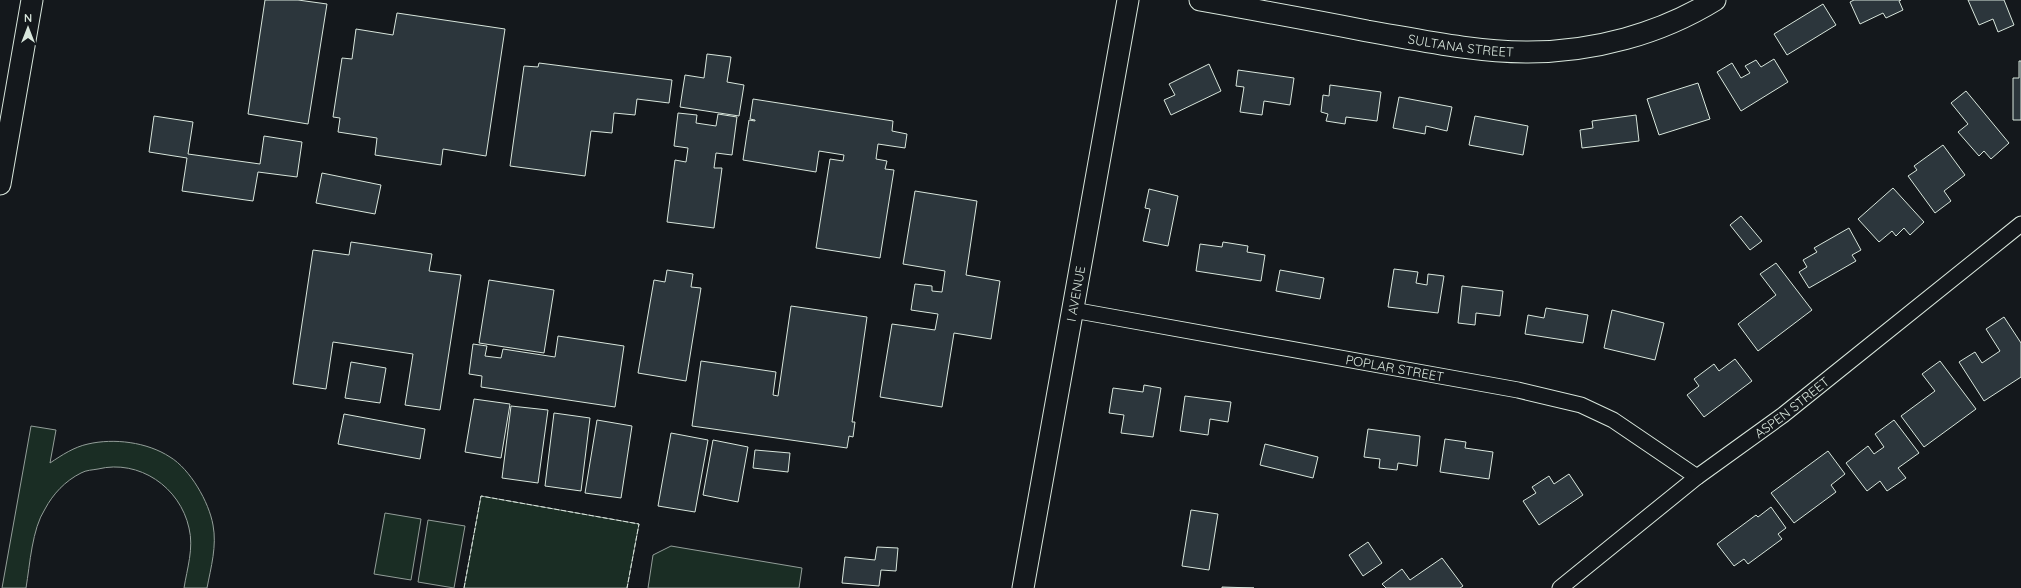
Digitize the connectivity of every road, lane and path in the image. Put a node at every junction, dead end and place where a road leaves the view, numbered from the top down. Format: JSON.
{"nodes":[{"id":1,"x":32,"y":0,"type":"edge"},
{"id":2,"x":1128,"y":0,"type":"edge"},
{"id":3,"x":1200,"y":0,"type":"edge"},
{"id":4,"x":1715,"y":0,"type":"edge"},
{"id":5,"x":0,"y":184,"type":"edge"},
{"id":6,"x":2021,"y":224,"type":"edge"},
{"id":7,"x":1073,"y":310,"type":"junction"},
{"id":8,"x":1697,"y":477,"type":"junction"},
{"id":9,"x":1023,"y":588,"type":"edge"},
{"id":10,"x":1560,"y":588,"type":"edge"}],
"edges":[{"from":1,"to":5,"type":"street"},
{"from":2,"to":7,"type":"street","name":"I AVENUE"},
{"from":3,"to":4,"type":"street","name":"SULTANA STREET"},
{"from":6,"to":8,"type":"street","name":"ASPEN STREET"},
{"from":7,"to":8,"type":"street","name":"POPLAR STREET"},
{"from":7,"to":9,"type":"street","name":"I AVENUE"},
{"from":8,"to":10,"type":"street","name":"ASPEN STREET"}]}
